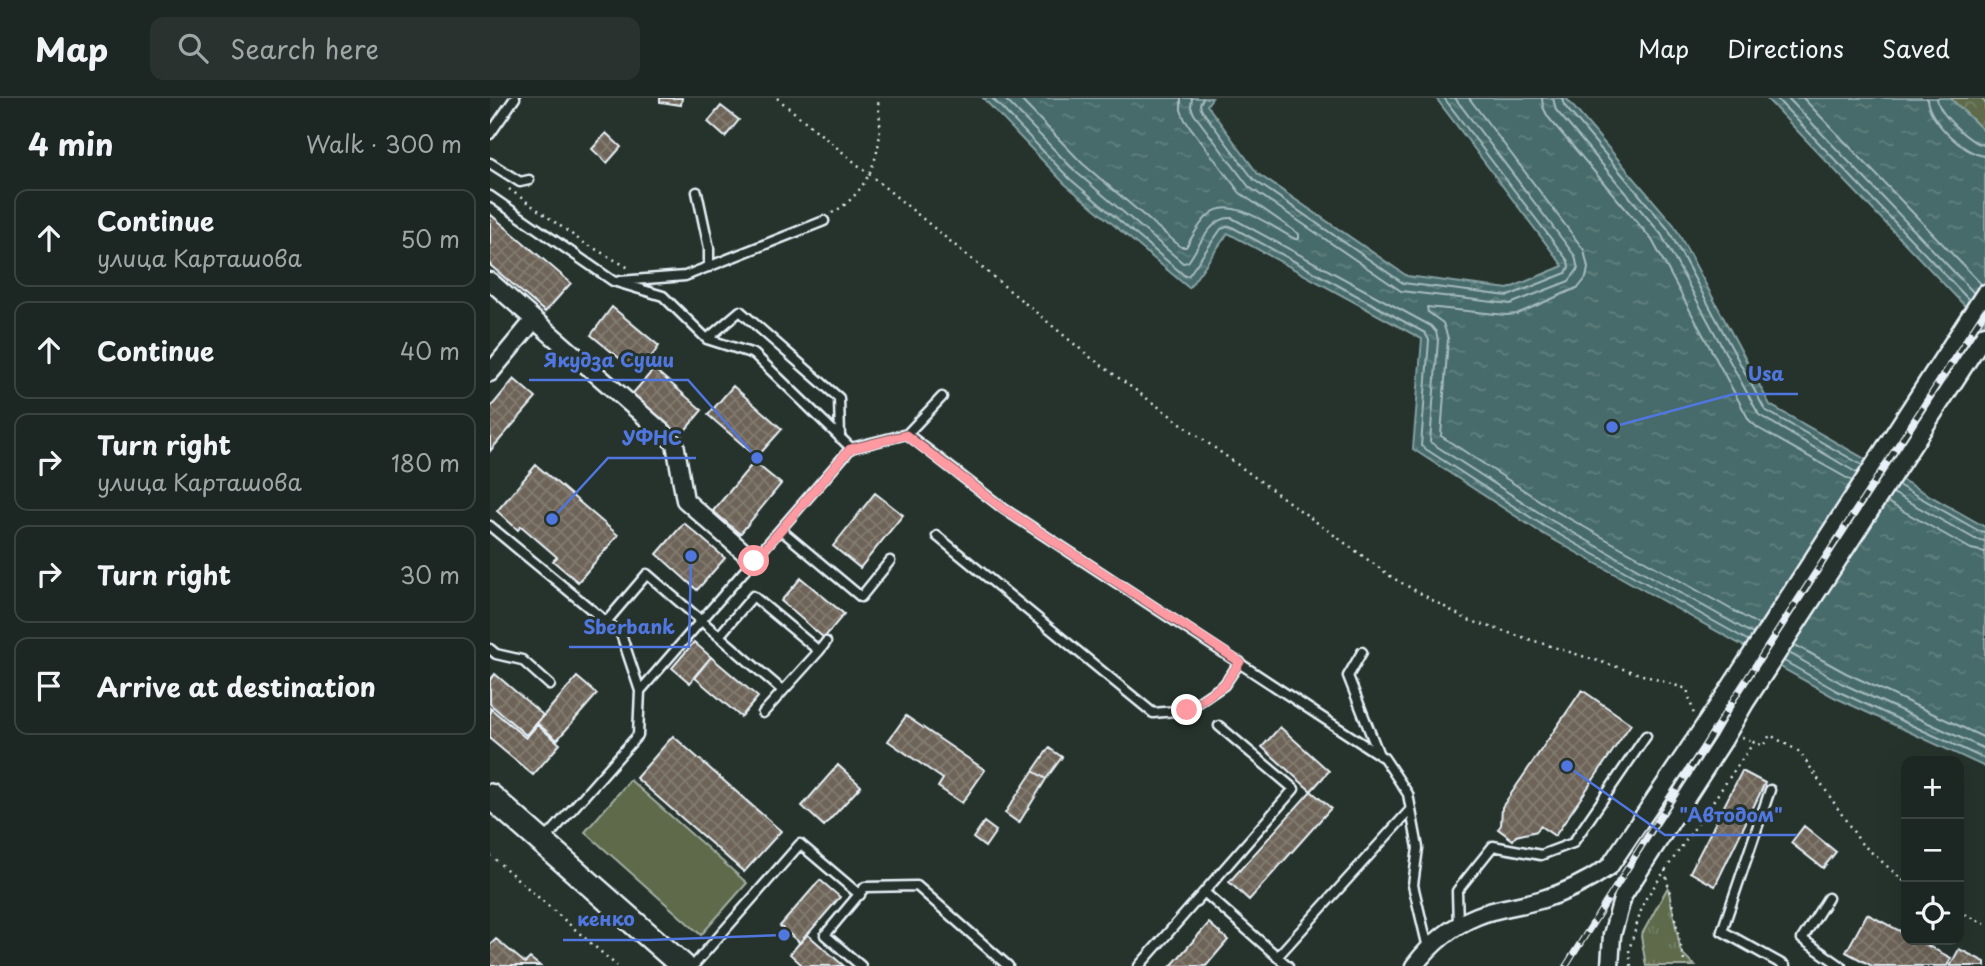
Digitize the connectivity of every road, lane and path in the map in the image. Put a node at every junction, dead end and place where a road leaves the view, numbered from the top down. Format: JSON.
{"nodes":[{"id":1,"x":515,"y":98,"type":"edge"},
{"id":2,"x":777,"y":98,"type":"edge"},
{"id":3,"x":490,"y":134,"type":"edge"},
{"id":4,"x":490,"y":163,"type":"edge"},
{"id":5,"x":528,"y":180,"type":"dead end"},
{"id":6,"x":697,"y":192,"type":"dead end"},
{"id":7,"x":490,"y":196,"type":"edge"},
{"id":8,"x":824,"y":221,"type":"dead end"},
{"id":9,"x":709,"y":267,"type":"junction"},
{"id":10,"x":490,"y":281,"type":"edge"},
{"id":11,"x":613,"y":281,"type":"junction"},
{"id":12,"x":1985,"y":293,"type":"edge"},
{"id":13,"x":534,"y":320,"type":"junction"},
{"id":14,"x":1985,"y":334,"type":"edge"},
{"id":15,"x":707,"y":339,"type":"junction"},
{"id":16,"x":490,"y":373,"type":"edge"},
{"id":17,"x":942,"y":397,"type":"dead end"},
{"id":18,"x":906,"y":435,"type":"junction"},
{"id":19,"x":841,"y":438,"type":"junction"},
{"id":20,"x":850,"y":449,"type":"junction"},
{"id":21,"x":490,"y":526,"type":"edge"},
{"id":22,"x":781,"y":530,"type":"junction"},
{"id":23,"x":937,"y":536,"type":"dead end"},
{"id":24,"x":754,"y":561,"type":"junction"},
{"id":25,"x":890,"y":561,"type":"dead end"},
{"id":26,"x":606,"y":622,"type":"junction"},
{"id":27,"x":702,"y":622,"type":"junction"},
{"id":28,"x":719,"y":636,"type":"junction"},
{"id":29,"x":826,"y":642,"type":"dead end"},
{"id":30,"x":490,"y":649,"type":"edge"},
{"id":31,"x":819,"y":651,"type":"junction"},
{"id":32,"x":1362,"y":652,"type":"dead end"},
{"id":33,"x":1240,"y":662,"type":"junction"},
{"id":34,"x":550,"y":685,"type":"dead end"},
{"id":35,"x":1687,"y":689,"type":"dead end"},
{"id":36,"x":782,"y":690,"type":"junction"},
{"id":37,"x":640,"y":691,"type":"junction"},
{"id":38,"x":763,"y":713,"type":"dead end"},
{"id":39,"x":1219,"y":726,"type":"dead end"},
{"id":40,"x":1646,"y":736,"type":"dead end"},
{"id":41,"x":1744,"y":736,"type":"dead end"},
{"id":42,"x":1754,"y":743,"type":"junction"},
{"id":43,"x":1379,"y":755,"type":"junction"},
{"id":44,"x":1770,"y":790,"type":"dead end"},
{"id":45,"x":490,"y":796,"type":"edge"},
{"id":46,"x":1411,"y":809,"type":"junction"},
{"id":47,"x":542,"y":843,"type":"junction"},
{"id":48,"x":490,"y":855,"type":"edge"},
{"id":49,"x":1665,"y":870,"type":"junction"},
{"id":50,"x":1905,"y":882,"type":"edge"},
{"id":51,"x":1204,"y":892,"type":"junction"},
{"id":52,"x":860,"y":895,"type":"junction"},
{"id":53,"x":1828,"y":898,"type":"dead end"},
{"id":54,"x":1964,"y":914,"type":"edge"},
{"id":55,"x":1985,"y":925,"type":"edge"},
{"id":56,"x":1458,"y":926,"type":"junction"},
{"id":57,"x":1428,"y":948,"type":"junction"},
{"id":58,"x":1277,"y":957,"type":"junction"},
{"id":59,"x":617,"y":966,"type":"edge"},
{"id":60,"x":683,"y":966,"type":"edge"},
{"id":61,"x":693,"y":966,"type":"edge"},
{"id":62,"x":861,"y":966,"type":"edge"},
{"id":63,"x":1008,"y":966,"type":"edge"},
{"id":64,"x":1139,"y":966,"type":"edge"},
{"id":65,"x":1288,"y":966,"type":"edge"},
{"id":66,"x":1413,"y":966,"type":"edge"},
{"id":67,"x":1611,"y":966,"type":"edge"},
{"id":68,"x":1631,"y":966,"type":"edge"},
{"id":69,"x":1685,"y":966,"type":"edge"},
{"id":70,"x":1785,"y":966,"type":"edge"},
{"id":71,"x":1841,"y":966,"type":"edge"}],
"edges":[{"from":1,"to":3,"type":"lane"},
{"from":2,"to":35,"type":"path"},
{"from":4,"to":5,"type":"lane"},
{"from":6,"to":9,"type":"lane"},
{"from":7,"to":11,"type":"lane"},
{"from":8,"to":9,"type":"lane"},
{"from":9,"to":11,"type":"lane"},
{"from":10,"to":13,"type":"street"},
{"from":11,"to":15,"type":"lane"},
{"from":12,"to":56,"type":"street"},
{"from":13,"to":16,"type":"street"},
{"from":13,"to":24,"type":"street"},
{"from":14,"to":67,"type":"street"},
{"from":15,"to":19,"type":"lane"},
{"from":15,"to":19,"type":"lane"},
{"from":17,"to":18,"type":"lane"},
{"from":18,"to":20,"type":"lane"},
{"from":18,"to":33,"type":"lane"},
{"from":19,"to":20,"type":"lane"},
{"from":20,"to":22,"type":"lane"},
{"from":21,"to":26,"type":"lane"},
{"from":22,"to":24,"type":"lane"},
{"from":22,"to":25,"type":"lane"},
{"from":23,"to":33,"type":"lane"},
{"from":24,"to":27,"type":"lane"},
{"from":26,"to":27,"type":"lane"},
{"from":26,"to":37,"type":"lane"},
{"from":27,"to":28,"type":"lane"},
{"from":27,"to":37,"type":"lane"},
{"from":28,"to":31,"type":"lane"},
{"from":28,"to":36,"type":"lane"},
{"from":29,"to":31,"type":"lane"},
{"from":30,"to":34,"type":"lane"},
{"from":31,"to":36,"type":"lane"},
{"from":32,"to":43,"type":"lane"},
{"from":33,"to":43,"type":"lane"},
{"from":36,"to":38,"type":"lane"},
{"from":37,"to":47,"type":"lane"},
{"from":39,"to":51,"type":"lane"},
{"from":40,"to":56,"type":"lane"},
{"from":41,"to":42,"type":"path"},
{"from":42,"to":49,"type":"path"},
{"from":42,"to":50,"type":"path"},
{"from":43,"to":46,"type":"lane"},
{"from":44,"to":70,"type":"lane"},
{"from":45,"to":47,"type":"main road"},
{"from":46,"to":57,"type":"lane"},
{"from":46,"to":58,"type":"lane"},
{"from":47,"to":60,"type":"main road"},
{"from":48,"to":59,"type":"path"},
{"from":49,"to":68,"type":"path"},
{"from":49,"to":69,"type":"path"},
{"from":51,"to":58,"type":"lane"},
{"from":51,"to":64,"type":"lane"},
{"from":52,"to":61,"type":"lane"},
{"from":52,"to":62,"type":"lane"},
{"from":52,"to":63,"type":"lane"},
{"from":53,"to":71,"type":"lane"},
{"from":54,"to":55,"type":"path"},
{"from":56,"to":57,"type":"street"},
{"from":57,"to":66,"type":"street"},
{"from":58,"to":65,"type":"lane"}]}
